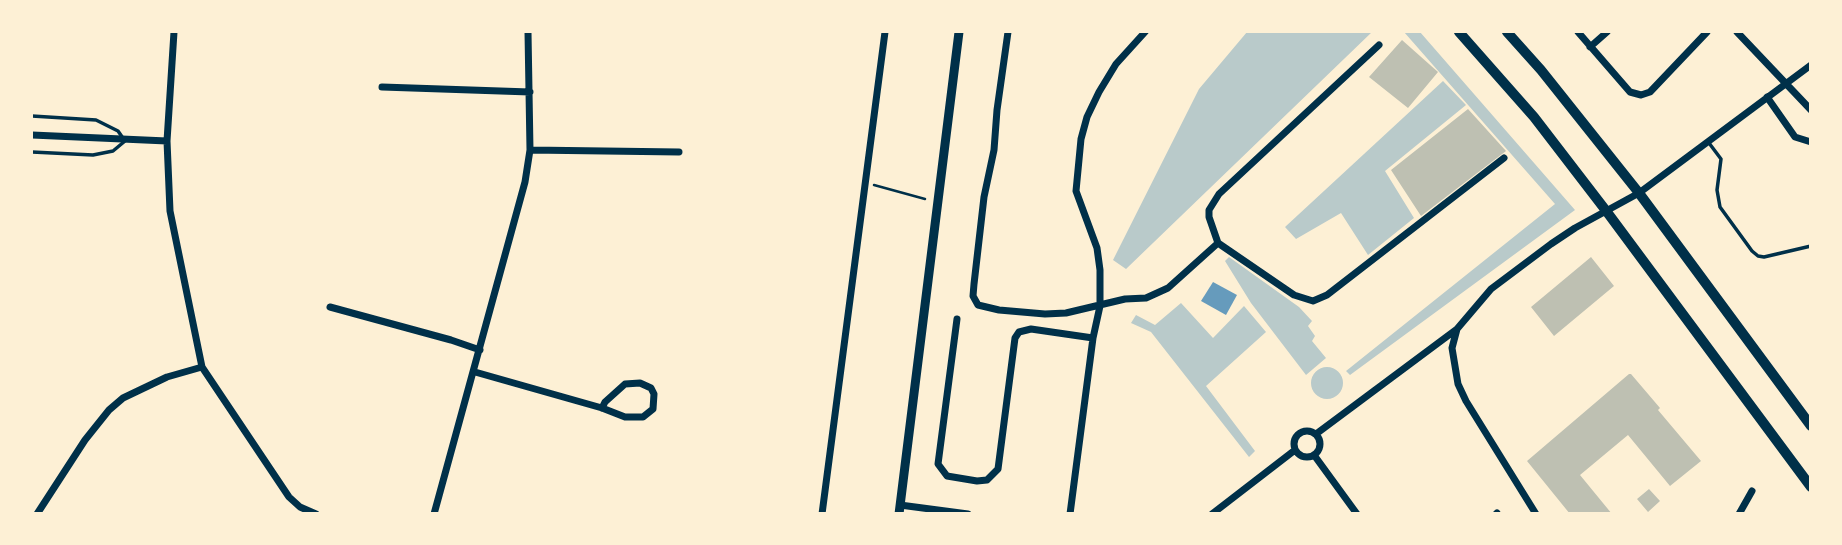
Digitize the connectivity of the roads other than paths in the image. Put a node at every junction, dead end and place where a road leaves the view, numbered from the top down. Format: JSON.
{"nodes":[{"id":1,"x":174,"y":32,"type":"edge"},
{"id":2,"x":528,"y":32,"type":"edge"},
{"id":3,"x":885,"y":32,"type":"edge"},
{"id":4,"x":959,"y":32,"type":"edge"},
{"id":5,"x":1008,"y":32,"type":"edge"},
{"id":6,"x":1145,"y":32,"type":"edge"},
{"id":7,"x":1459,"y":32,"type":"edge"},
{"id":8,"x":1507,"y":32,"type":"edge"},
{"id":9,"x":1578,"y":32,"type":"edge"},
{"id":10,"x":1608,"y":32,"type":"edge"},
{"id":11,"x":1707,"y":32,"type":"edge"},
{"id":12,"x":1737,"y":32,"type":"edge"},
{"id":13,"x":1379,"y":45,"type":"dead end"},
{"id":14,"x":1590,"y":47,"type":"junction"},
{"id":15,"x":1811,"y":65,"type":"edge"},
{"id":16,"x":1786,"y":83,"type":"junction"},
{"id":17,"x":382,"y":87,"type":"dead end"},
{"id":18,"x":530,"y":92,"type":"junction"},
{"id":19,"x":1768,"y":97,"type":"junction"},
{"id":20,"x":1811,"y":110,"type":"edge"},
{"id":21,"x":32,"y":116,"type":"edge"},
{"id":22,"x":32,"y":135,"type":"edge"},
{"id":23,"x":125,"y":141,"type":"junction"},
{"id":24,"x":167,"y":141,"type":"junction"},
{"id":25,"x":1708,"y":142,"type":"junction"},
{"id":26,"x":1811,"y":142,"type":"edge"},
{"id":27,"x":530,"y":150,"type":"junction"},
{"id":28,"x":32,"y":152,"type":"edge"},
{"id":29,"x":679,"y":152,"type":"dead end"},
{"id":30,"x":1504,"y":158,"type":"dead end"},
{"id":31,"x":1639,"y":193,"type":"junction"},
{"id":32,"x":1607,"y":212,"type":"junction"},
{"id":33,"x":1218,"y":243,"type":"junction"},
{"id":34,"x":1811,"y":246,"type":"edge"},
{"id":35,"x":1100,"y":306,"type":"junction"},
{"id":36,"x":330,"y":307,"type":"dead end"},
{"id":37,"x":957,"y":320,"type":"dead end"},
{"id":38,"x":1457,"y":329,"type":"junction"},
{"id":39,"x":1093,"y":338,"type":"junction"},
{"id":40,"x":480,"y":351,"type":"junction"},
{"id":41,"x":202,"y":367,"type":"junction"},
{"id":42,"x":475,"y":372,"type":"junction"},
{"id":43,"x":602,"y":408,"type":"junction"},
{"id":44,"x":1811,"y":426,"type":"edge"},
{"id":45,"x":1317,"y":434,"type":"junction"},
{"id":46,"x":1295,"y":450,"type":"junction"},
{"id":47,"x":1314,"y":455,"type":"junction"},
{"id":48,"x":1811,"y":487,"type":"edge"},
{"id":49,"x":1752,"y":491,"type":"dead end"},
{"id":50,"x":900,"y":509,"type":"edge"},
{"id":51,"x":37,"y":513,"type":"edge"},
{"id":52,"x":316,"y":513,"type":"edge"},
{"id":53,"x":434,"y":513,"type":"edge"},
{"id":54,"x":822,"y":513,"type":"edge"},
{"id":55,"x":968,"y":513,"type":"edge"},
{"id":56,"x":1070,"y":513,"type":"edge"},
{"id":57,"x":1212,"y":513,"type":"edge"},
{"id":58,"x":1357,"y":513,"type":"edge"},
{"id":59,"x":1536,"y":513,"type":"edge"},
{"id":60,"x":1739,"y":513,"type":"edge"}],
"edges":[{"from":1,"to":24,"type":"street"},
{"from":2,"to":18,"type":"street"},
{"from":3,"to":54,"type":"street"},
{"from":4,"to":50,"type":"street"},
{"from":5,"to":35,"type":"street"},
{"from":6,"to":35,"type":"street"},
{"from":7,"to":32,"type":"main road"},
{"from":8,"to":31,"type":"main road"},
{"from":9,"to":14,"type":"street"},
{"from":10,"to":14,"type":"street"},
{"from":11,"to":14,"type":"street"},
{"from":12,"to":16,"type":"street"},
{"from":13,"to":33,"type":"street"},
{"from":15,"to":16,"type":"street"},
{"from":16,"to":19,"type":"street"},
{"from":16,"to":20,"type":"street"},
{"from":17,"to":18,"type":"street"},
{"from":18,"to":27,"type":"street"},
{"from":19,"to":25,"type":"street"},
{"from":19,"to":26,"type":"street"},
{"from":21,"to":23,"type":"lane"},
{"from":22,"to":23,"type":"street"},
{"from":23,"to":24,"type":"street"},
{"from":23,"to":28,"type":"lane"},
{"from":24,"to":41,"type":"street"},
{"from":25,"to":31,"type":"street"},
{"from":25,"to":34,"type":"lane"},
{"from":27,"to":29,"type":"street"},
{"from":27,"to":40,"type":"street"},
{"from":30,"to":33,"type":"street"},
{"from":31,"to":32,"type":"street"},
{"from":31,"to":44,"type":"main road"},
{"from":32,"to":38,"type":"street"},
{"from":32,"to":48,"type":"main road"},
{"from":33,"to":35,"type":"street"},
{"from":35,"to":39,"type":"street"},
{"from":36,"to":40,"type":"street"},
{"from":37,"to":39,"type":"street"},
{"from":38,"to":45,"type":"street"},
{"from":38,"to":59,"type":"street"},
{"from":39,"to":56,"type":"street"},
{"from":40,"to":42,"type":"street"},
{"from":41,"to":51,"type":"street"},
{"from":41,"to":52,"type":"street"},
{"from":42,"to":43,"type":"street"},
{"from":42,"to":53,"type":"street"},
{"from":43,"to":43,"type":"street"},
{"from":45,"to":46,"type":"street"},
{"from":45,"to":47,"type":"street"},
{"from":46,"to":47,"type":"street"},
{"from":46,"to":57,"type":"street"},
{"from":47,"to":58,"type":"street"},
{"from":49,"to":60,"type":"street"},
{"from":50,"to":55,"type":"street"}]}
